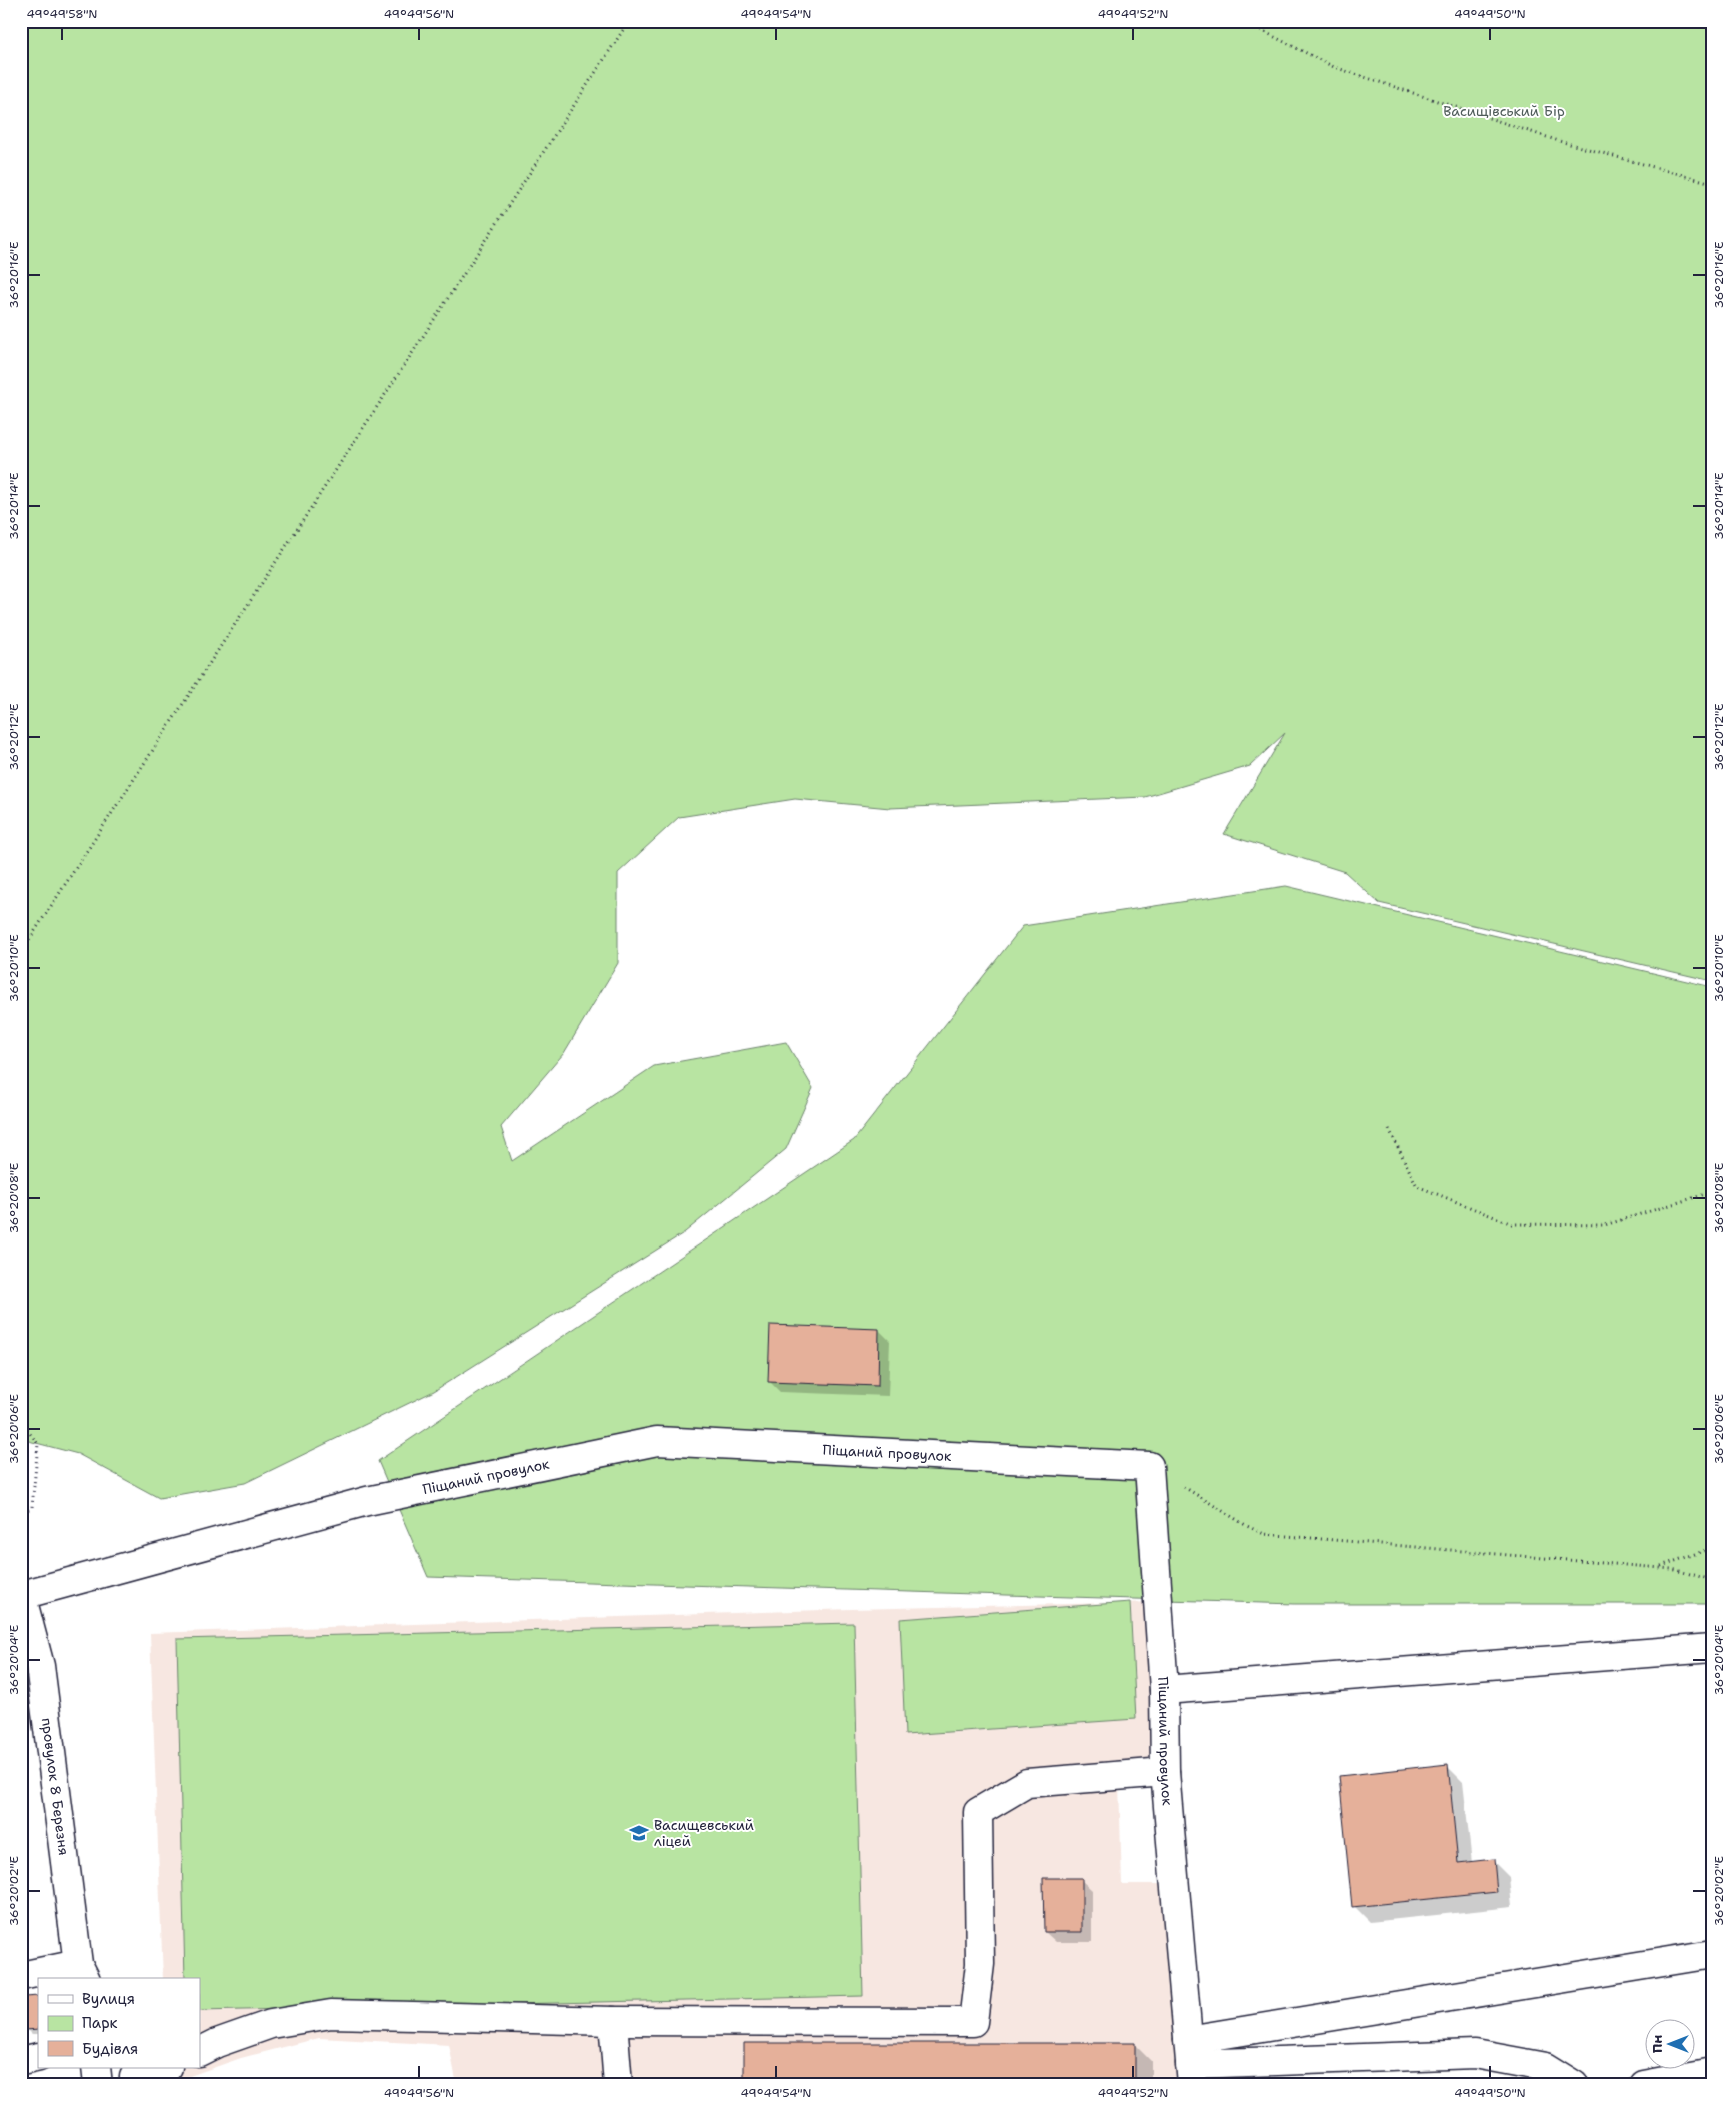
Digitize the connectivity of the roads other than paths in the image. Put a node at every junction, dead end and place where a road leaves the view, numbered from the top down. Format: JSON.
{"nodes":[{"id":1,"x":21,"y":1595,"type":"edge"},
{"id":2,"x":1712,"y":1648,"type":"edge"},
{"id":3,"x":29,"y":1654,"type":"edge"},
{"id":4,"x":1164,"y":1690,"type":"junction"},
{"id":5,"x":1165,"y":1772,"type":"junction"},
{"id":6,"x":1712,"y":1954,"type":"edge"},
{"id":7,"x":82,"y":1972,"type":"edge"},
{"id":8,"x":21,"y":1976,"type":"edge"},
{"id":9,"x":613,"y":2021,"type":"junction"},
{"id":10,"x":200,"y":2052,"type":"edge"},
{"id":11,"x":38,"y":2057,"type":"edge"},
{"id":12,"x":21,"y":2061,"type":"edge"},
{"id":13,"x":1190,"y":2063,"type":"edge"},
{"id":14,"x":96,"y":2068,"type":"edge"},
{"id":15,"x":163,"y":2068,"type":"edge"},
{"id":16,"x":1712,"y":2072,"type":"edge"},
{"id":17,"x":131,"y":2074,"type":"edge"},
{"id":18,"x":98,"y":2085,"type":"edge"},
{"id":19,"x":618,"y":2085,"type":"edge"},
{"id":20,"x":1574,"y":2085,"type":"edge"},
{"id":21,"x":1643,"y":2085,"type":"edge"}],
"edges":[{"from":1,"to":3,"type":"street","name":"провулок 8 Березня"},
{"from":1,"to":4,"type":"street","name":"Піщаний провулок"},
{"from":2,"to":4,"type":"street"},
{"from":3,"to":7,"type":"street","name":"провулок 8 Березня"},
{"from":4,"to":5,"type":"street","name":"Піщаний провулок"},
{"from":5,"to":9,"type":"street"},
{"from":5,"to":13,"type":"street","name":"Піщаний провулок"},
{"from":6,"to":13,"type":"street"},
{"from":7,"to":8,"type":"street"},
{"from":9,"to":10,"type":"street"},
{"from":9,"to":19,"type":"street"},
{"from":11,"to":12,"type":"street"},
{"from":13,"to":20,"type":"street"},
{"from":14,"to":18,"type":"street"},
{"from":15,"to":17,"type":"street"},
{"from":16,"to":21,"type":"street"}]}
